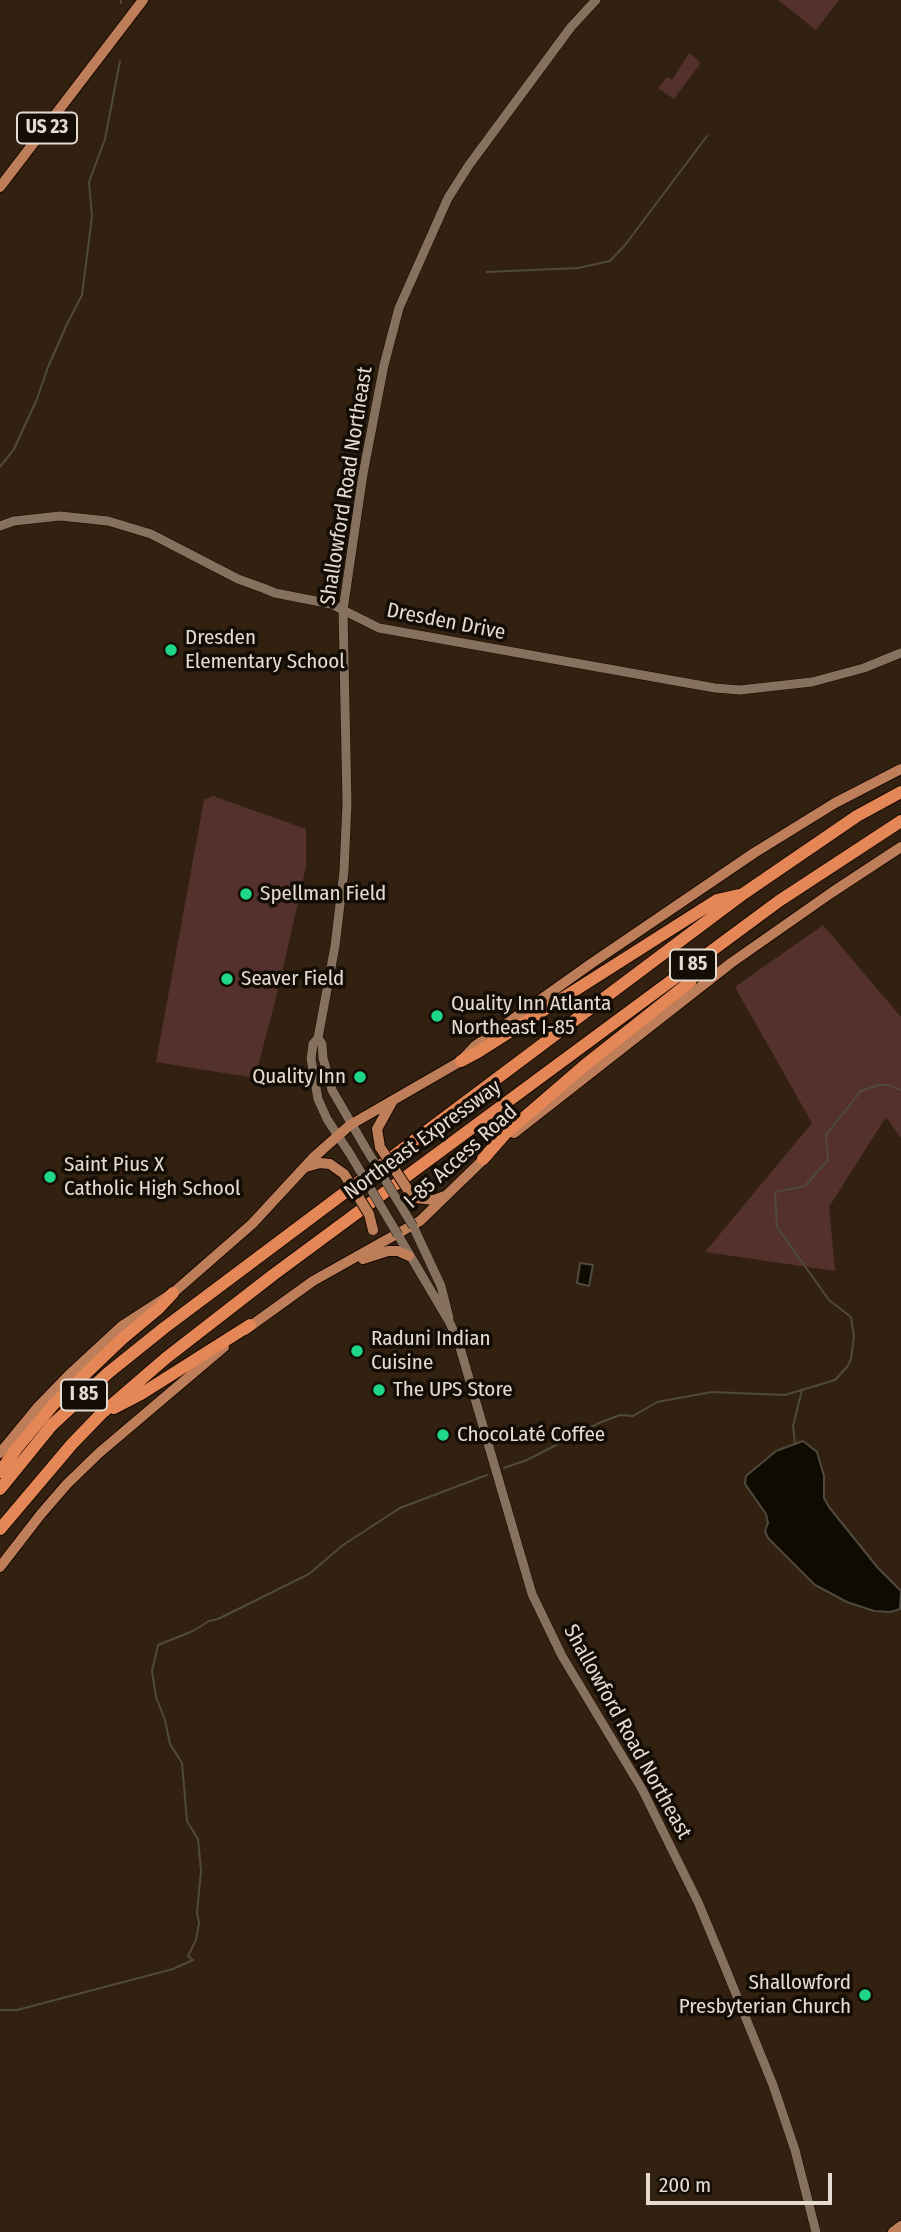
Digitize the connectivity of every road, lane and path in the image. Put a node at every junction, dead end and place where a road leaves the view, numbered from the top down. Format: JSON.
{"nodes":[{"id":1,"x":143,"y":0,"type":"edge"},
{"id":2,"x":596,"y":0,"type":"edge"},
{"id":3,"x":0,"y":187,"type":"edge"},
{"id":4,"x":0,"y":526,"type":"edge"},
{"id":5,"x":343,"y":610,"type":"junction"},
{"id":6,"x":901,"y":653,"type":"edge"},
{"id":7,"x":901,"y":769,"type":"edge"},
{"id":8,"x":901,"y":792,"type":"edge"},
{"id":9,"x":901,"y":821,"type":"edge"},
{"id":10,"x":901,"y":847,"type":"edge"},
{"id":11,"x":743,"y":894,"type":"junction"},
{"id":12,"x":700,"y":960,"type":"junction"},
{"id":13,"x":318,"y":1038,"type":"junction"},
{"id":14,"x":461,"y":1061,"type":"junction"},
{"id":15,"x":393,"y":1100,"type":"junction"},
{"id":16,"x":350,"y":1125,"type":"junction"},
{"id":17,"x":336,"y":1135,"type":"junction"},
{"id":18,"x":483,"y":1159,"type":"junction"},
{"id":19,"x":306,"y":1167,"type":"junction"},
{"id":20,"x":448,"y":1196,"type":"junction"},
{"id":21,"x":412,"y":1226,"type":"junction"},
{"id":22,"x":398,"y":1235,"type":"junction"},
{"id":23,"x":361,"y":1252,"type":"junction"},
{"id":24,"x":409,"y":1255,"type":"junction"},
{"id":25,"x":347,"y":1261,"type":"junction"},
{"id":26,"x":173,"y":1293,"type":"junction"},
{"id":27,"x":450,"y":1323,"type":"junction"},
{"id":28,"x":250,"y":1325,"type":"junction"},
{"id":29,"x":101,"y":1414,"type":"junction"},
{"id":30,"x":0,"y":1453,"type":"edge"},
{"id":31,"x":0,"y":1472,"type":"edge"},
{"id":32,"x":0,"y":1489,"type":"edge"},
{"id":33,"x":0,"y":1529,"type":"edge"},
{"id":34,"x":0,"y":1567,"type":"edge"},
{"id":35,"x":901,"y":2226,"type":"edge"},
{"id":36,"x":816,"y":2232,"type":"edge"},
{"id":37,"x":893,"y":2232,"type":"edge"}],
"edges":[{"from":1,"to":3,"type":"main road","number":"US 23"},
{"from":2,"to":5,"type":"street","name":"Shallowford Road Northeast"},
{"from":4,"to":5,"type":"street","name":"Dresden Drive"},
{"from":5,"to":6,"type":"street","name":"Dresden Drive"},
{"from":5,"to":13,"type":"street","name":"Shallowford Road Northeast"},
{"from":7,"to":14,"type":"main road"},
{"from":8,"to":11,"type":"highway","name":"Northeast Expressway","number":"I 85"},
{"from":9,"to":12,"type":"highway","name":"Northeast Expressway","number":"I 85"},
{"from":10,"to":18,"type":"main road","name":"I-85 Access Road"},
{"from":11,"to":14,"type":"highway"},
{"from":11,"to":32,"type":"highway","name":"Northeast Expressway","number":"I 85"},
{"from":12,"to":18,"type":"highway"},
{"from":12,"to":29,"type":"highway","name":"Northeast Expressway","number":"I 85"},
{"from":13,"to":16,"type":"street","name":"Shallowford Road Northeast"},
{"from":13,"to":17,"type":"street","name":"Shallowford Road Northeast"},
{"from":14,"to":15,"type":"main road"},
{"from":15,"to":16,"type":"main road"},
{"from":15,"to":20,"type":"main road","bridge":true},
{"from":16,"to":17,"type":"main road"},
{"from":16,"to":21,"type":"street","name":"Shallowford Road Northeast","bridge":true},
{"from":17,"to":19,"type":"main road"},
{"from":17,"to":22,"type":"street","name":"Shallowford Road Northeast","bridge":true},
{"from":18,"to":20,"type":"main road","name":"I-85 Access Road"},
{"from":19,"to":23,"type":"main road","bridge":true},
{"from":19,"to":26,"type":"main road"},
{"from":20,"to":21,"type":"main road","name":"I-85 Access Road"},
{"from":21,"to":22,"type":"main road","name":"I-85 Access Road"},
{"from":21,"to":27,"type":"street","name":"Shallowford Road Northeast"},
{"from":22,"to":23,"type":"main road","name":"I-85 Access Road"},
{"from":22,"to":24,"type":"street","name":"Shallowford Road Northeast"},
{"from":23,"to":25,"type":"main road","name":"I-85 Access Road"},
{"from":24,"to":25,"type":"main road"},
{"from":24,"to":27,"type":"street","name":"Shallowford Road Northeast"},
{"from":25,"to":28,"type":"main road","name":"I-85 Access Road"},
{"from":26,"to":30,"type":"main road"},
{"from":26,"to":31,"type":"highway"},
{"from":27,"to":36,"type":"street","name":"Shallowford Road Northeast"},
{"from":28,"to":29,"type":"highway"},
{"from":28,"to":34,"type":"main road","name":"I-85 Access Road"},
{"from":29,"to":33,"type":"highway","name":"Northeast Expressway","number":"I 85"},
{"from":35,"to":37,"type":"main road"}]}
